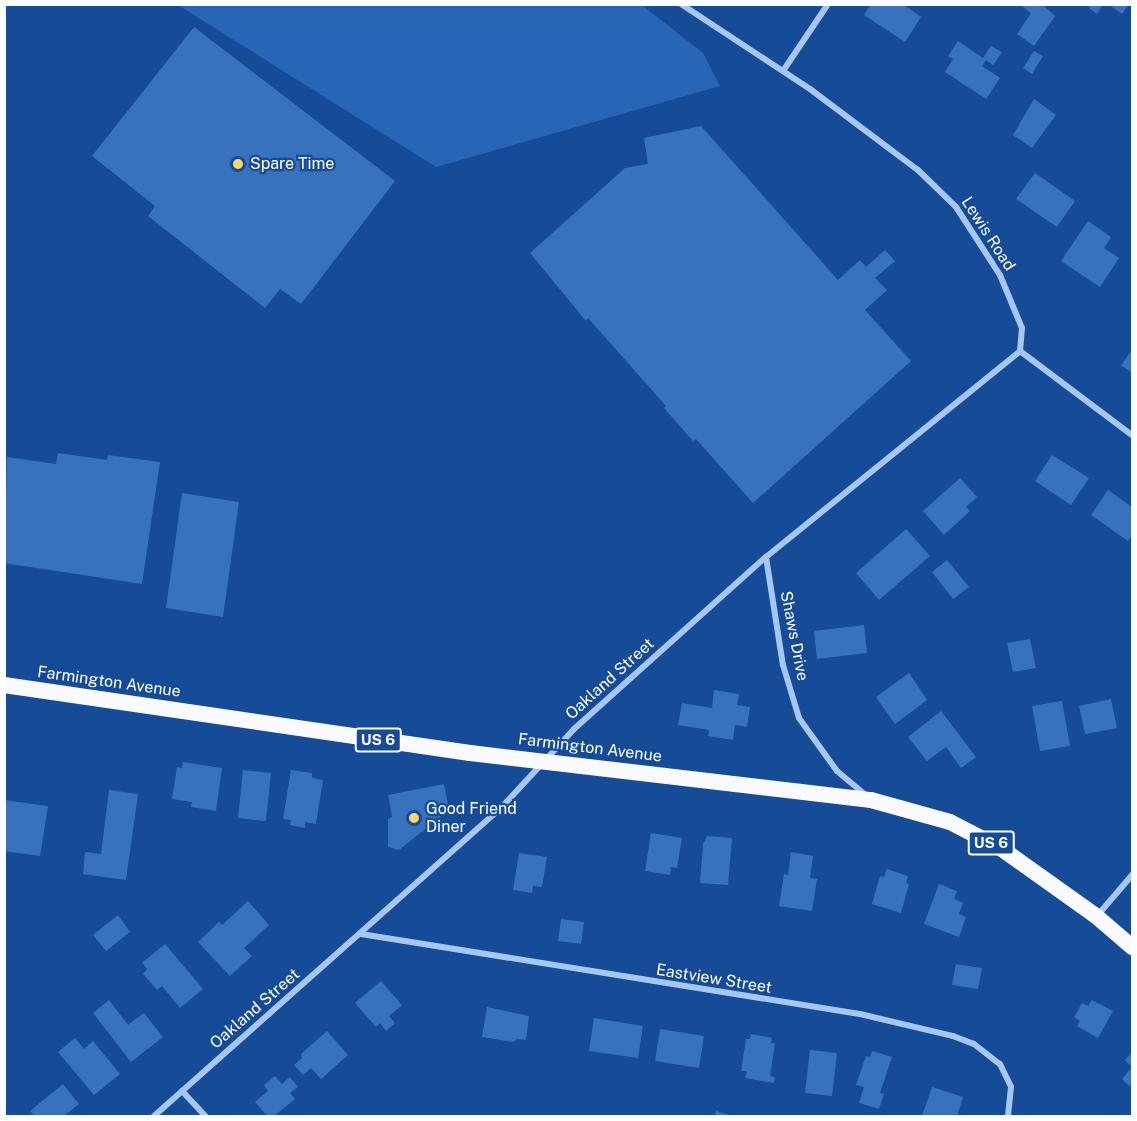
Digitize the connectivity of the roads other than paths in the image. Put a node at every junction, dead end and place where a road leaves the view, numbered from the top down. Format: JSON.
{"nodes":[{"id":1,"x":681,"y":4,"type":"edge"},
{"id":2,"x":828,"y":4,"type":"edge"},
{"id":3,"x":783,"y":71,"type":"junction"},
{"id":4,"x":1020,"y":351,"type":"junction"},
{"id":5,"x":1132,"y":435,"type":"edge"},
{"id":6,"x":766,"y":557,"type":"junction"},
{"id":7,"x":4,"y":686,"type":"edge"},
{"id":8,"x":544,"y":759,"type":"junction"},
{"id":9,"x":871,"y":800,"type":"junction"},
{"id":10,"x":1132,"y":875,"type":"edge"},
{"id":11,"x":1096,"y":916,"type":"junction"},
{"id":12,"x":361,"y":934,"type":"junction"},
{"id":13,"x":1132,"y":947,"type":"edge"},
{"id":14,"x":182,"y":1091,"type":"junction"},
{"id":15,"x":154,"y":1116,"type":"edge"},
{"id":16,"x":205,"y":1116,"type":"edge"},
{"id":17,"x":1008,"y":1116,"type":"edge"}],
"edges":[{"from":1,"to":3,"type":"street","name":"Lewis Road"},
{"from":2,"to":3,"type":"street"},
{"from":3,"to":4,"type":"street","name":"Lewis Road"},
{"from":4,"to":5,"type":"street"},
{"from":4,"to":6,"type":"street","name":"Oakland Street"},
{"from":6,"to":8,"type":"street","name":"Oakland Street"},
{"from":6,"to":9,"type":"street","name":"Shaws Drive"},
{"from":7,"to":8,"type":"highway","name":"Farmington Avenue","number":"US 6"},
{"from":8,"to":9,"type":"highway","name":"Farmington Avenue","number":"US 6"},
{"from":8,"to":12,"type":"street","name":"Oakland Street"},
{"from":9,"to":11,"type":"highway","name":"Farmington Avenue","number":"US 6"},
{"from":10,"to":11,"type":"street"},
{"from":11,"to":13,"type":"highway","name":"Farmington Avenue","number":"US 6"},
{"from":12,"to":14,"type":"street","name":"Oakland Street"},
{"from":12,"to":17,"type":"street","name":"Eastview Street"},
{"from":14,"to":15,"type":"street","name":"Oakland Street"},
{"from":14,"to":16,"type":"street"}]}
